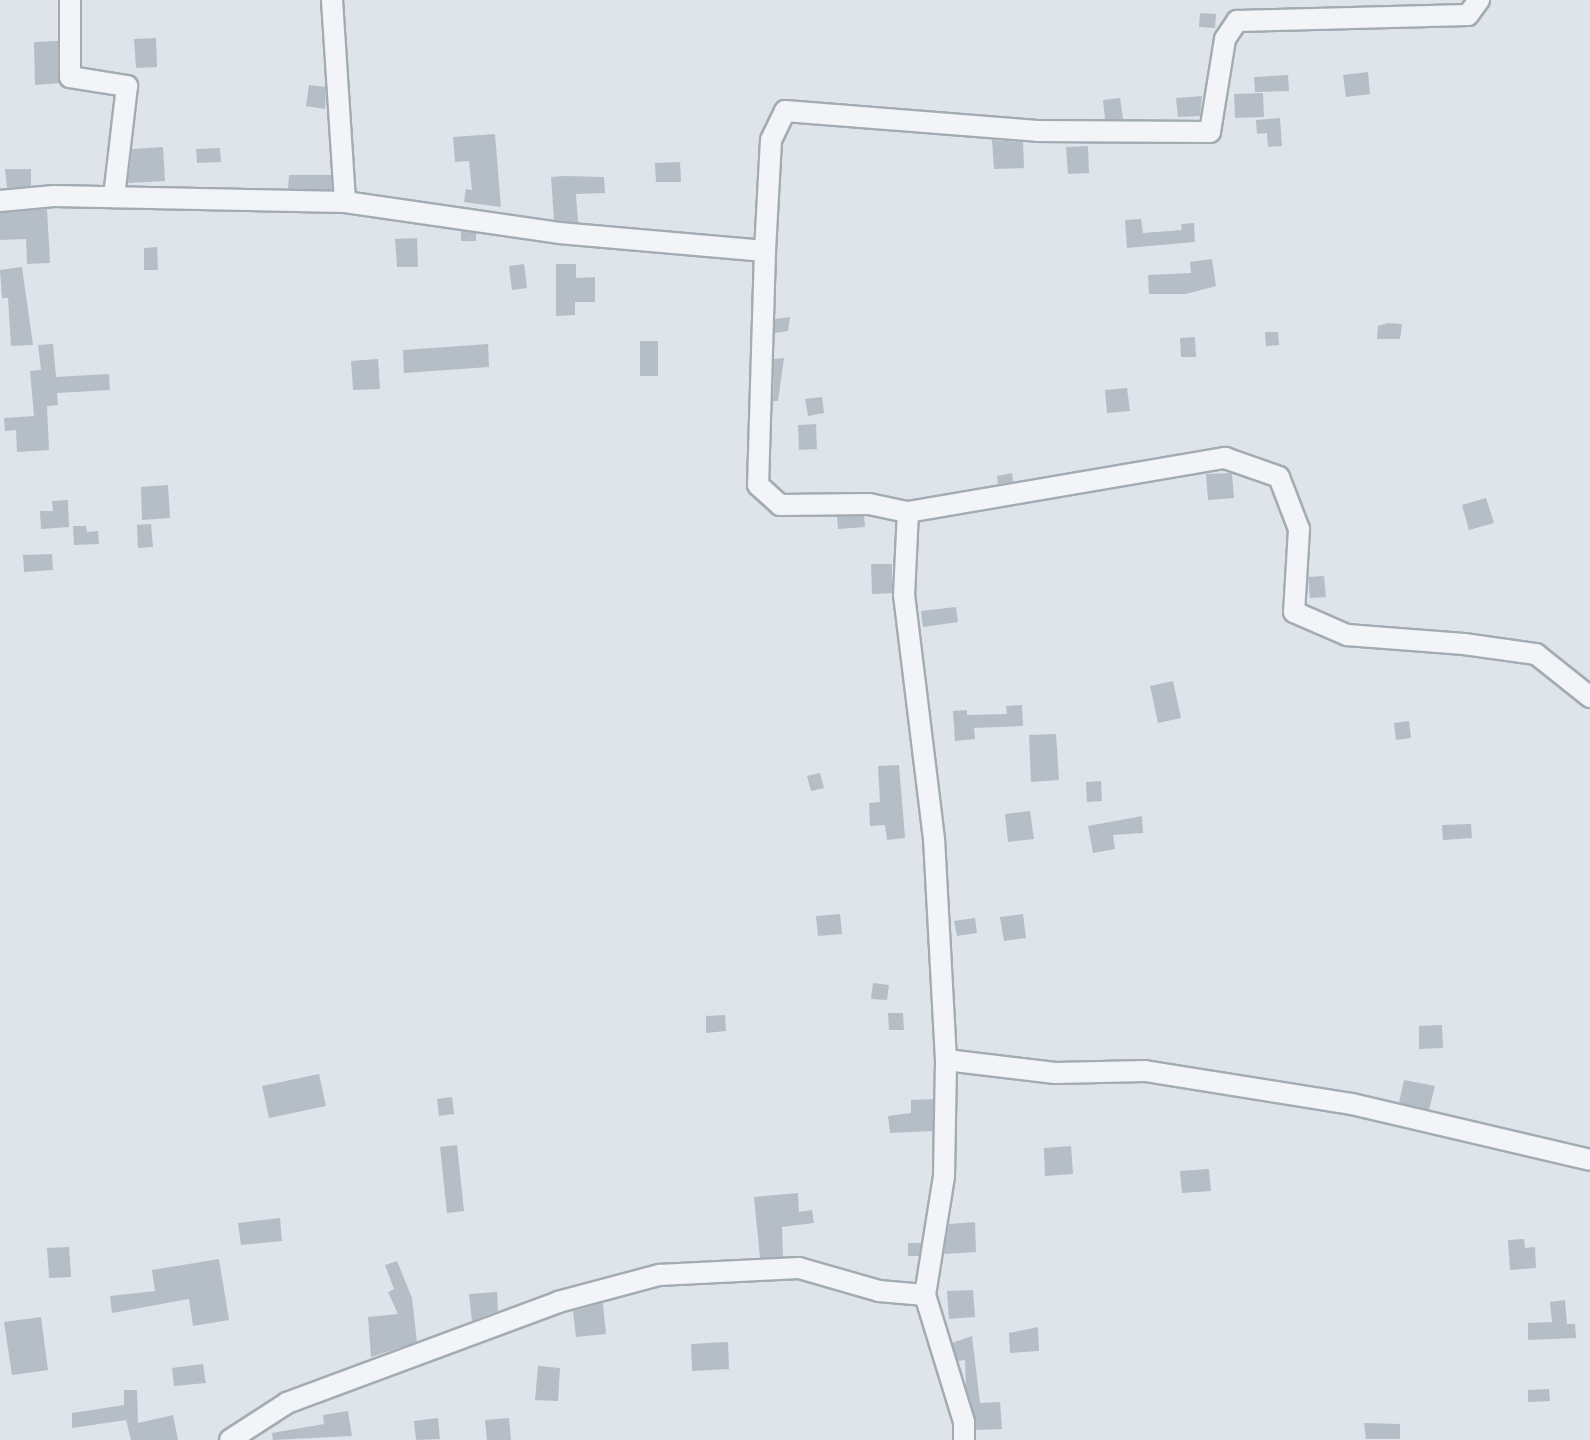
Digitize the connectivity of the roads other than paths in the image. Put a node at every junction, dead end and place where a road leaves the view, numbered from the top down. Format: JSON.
{"nodes":[{"id":1,"x":70,"y":0,"type":"edge"},
{"id":2,"x":332,"y":0,"type":"edge"},
{"id":3,"x":1479,"y":0,"type":"edge"},
{"id":4,"x":114,"y":197,"type":"junction"},
{"id":5,"x":0,"y":201,"type":"edge"},
{"id":6,"x":345,"y":202,"type":"junction"},
{"id":7,"x":765,"y":251,"type":"junction"},
{"id":8,"x":908,"y":512,"type":"junction"},
{"id":9,"x":1590,"y":697,"type":"edge"},
{"id":10,"x":946,"y":1060,"type":"junction"},
{"id":11,"x":1590,"y":1160,"type":"edge"},
{"id":12,"x":925,"y":1295,"type":"junction"},
{"id":13,"x":230,"y":1440,"type":"edge"},
{"id":14,"x":964,"y":1440,"type":"edge"}],
"edges":[{"from":1,"to":4,"type":"street"},
{"from":2,"to":6,"type":"street"},
{"from":3,"to":7,"type":"street"},
{"from":4,"to":5,"type":"street"},
{"from":4,"to":6,"type":"street"},
{"from":6,"to":7,"type":"street"},
{"from":7,"to":8,"type":"street"},
{"from":8,"to":9,"type":"street"},
{"from":8,"to":10,"type":"street"},
{"from":10,"to":11,"type":"street"},
{"from":10,"to":12,"type":"street"},
{"from":12,"to":13,"type":"street"},
{"from":12,"to":14,"type":"street"}]}
